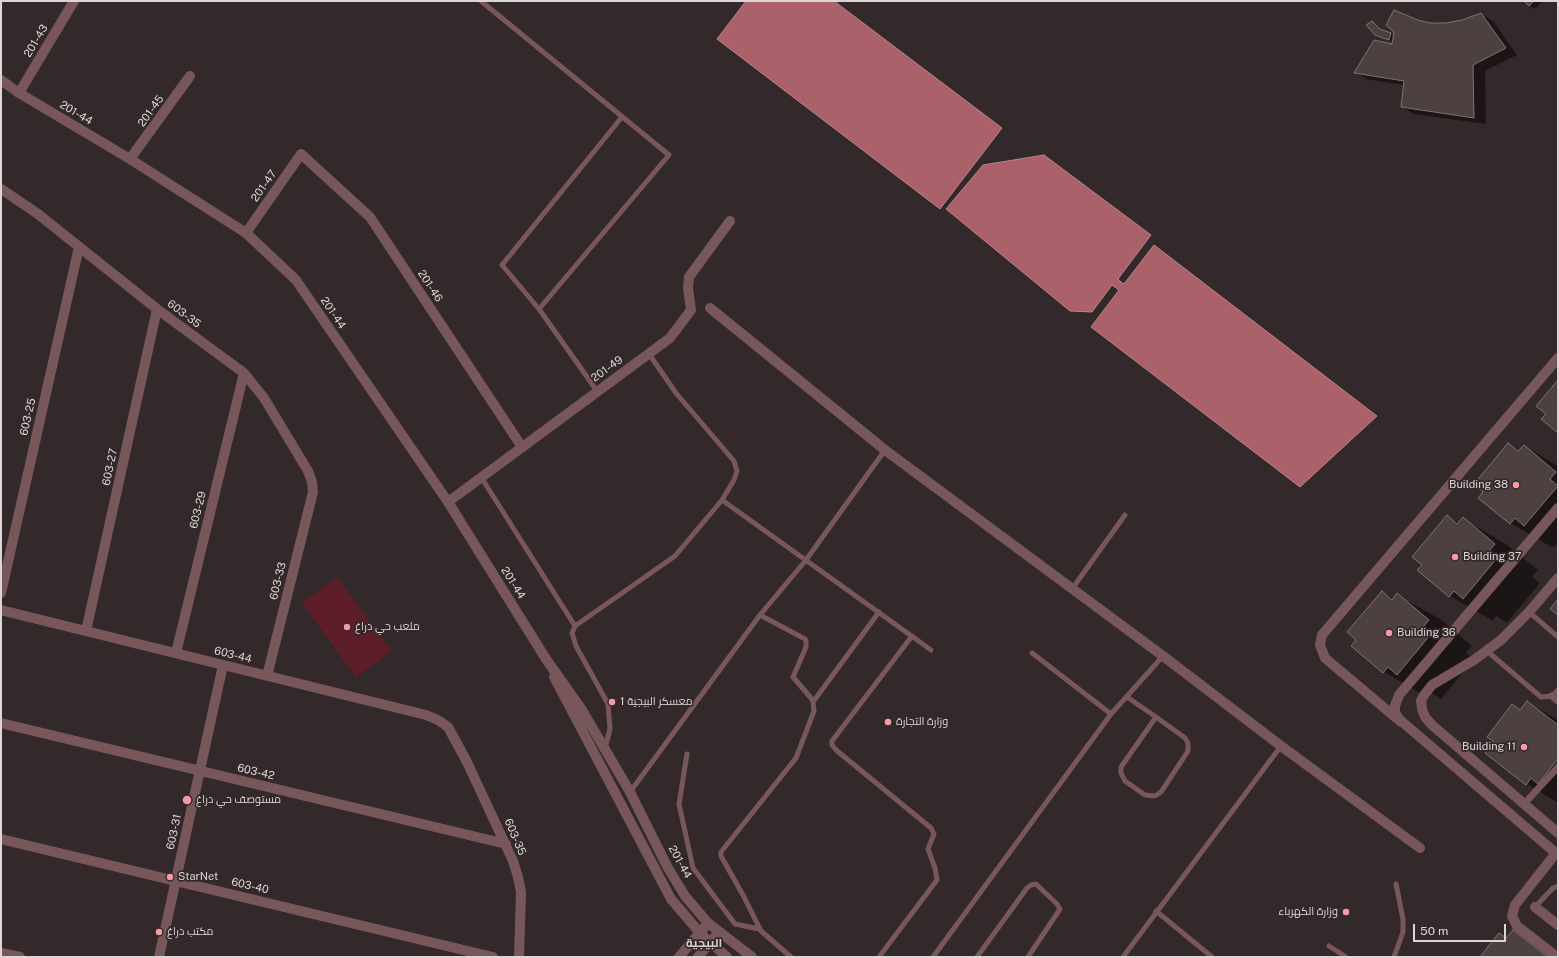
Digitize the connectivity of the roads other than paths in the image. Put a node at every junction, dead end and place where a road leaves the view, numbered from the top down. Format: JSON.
{"nodes":[{"id":1,"x":74,"y":1,"type":"edge"},
{"id":2,"x":481,"y":1,"type":"edge"},
{"id":3,"x":190,"y":76,"type":"dead end"},
{"id":4,"x":1,"y":80,"type":"edge"},
{"id":5,"x":19,"y":93,"type":"junction"},
{"id":6,"x":622,"y":117,"type":"junction"},
{"id":7,"x":301,"y":154,"type":"joint"},
{"id":8,"x":130,"y":159,"type":"junction"},
{"id":9,"x":1,"y":189,"type":"edge"},
{"id":10,"x":730,"y":221,"type":"dead end"},
{"id":11,"x":246,"y":233,"type":"junction"},
{"id":12,"x":79,"y":247,"type":"junction"},
{"id":13,"x":710,"y":308,"type":"dead end"},
{"id":14,"x":157,"y":309,"type":"junction"},
{"id":15,"x":539,"y":310,"type":"junction"},
{"id":16,"x":649,"y":354,"type":"junction"},
{"id":17,"x":1558,"y":358,"type":"edge"},
{"id":18,"x":244,"y":373,"type":"junction"},
{"id":19,"x":597,"y":391,"type":"junction"},
{"id":20,"x":522,"y":447,"type":"junction"},
{"id":21,"x":885,"y":450,"type":"junction"},
{"id":22,"x":481,"y":477,"type":"junction"},
{"id":23,"x":313,"y":492,"type":"joint"},
{"id":24,"x":722,"y":500,"type":"junction"},
{"id":25,"x":448,"y":502,"type":"junction"},
{"id":26,"x":1558,"y":508,"type":"edge"},
{"id":27,"x":1125,"y":514,"type":"dead end"},
{"id":28,"x":806,"y":560,"type":"junction"},
{"id":29,"x":1558,"y":578,"type":"edge"},
{"id":30,"x":1072,"y":589,"type":"junction"},
{"id":31,"x":1,"y":593,"type":"edge"},
{"id":32,"x":1,"y":610,"type":"edge"},
{"id":33,"x":879,"y":612,"type":"junction"},
{"id":34,"x":1529,"y":612,"type":"junction"},
{"id":35,"x":760,"y":615,"type":"junction"},
{"id":36,"x":575,"y":626,"type":"junction"},
{"id":37,"x":86,"y":631,"type":"junction"},
{"id":38,"x":912,"y":636,"type":"junction"},
{"id":39,"x":1558,"y":637,"type":"edge"},
{"id":40,"x":931,"y":650,"type":"dead end"},
{"id":41,"x":1487,"y":651,"type":"junction"},
{"id":42,"x":176,"y":653,"type":"junction"},
{"id":43,"x":1032,"y":653,"type":"dead end"},
{"id":44,"x":1162,"y":656,"type":"junction"},
{"id":45,"x":546,"y":659,"type":"junction"},
{"id":46,"x":224,"y":665,"type":"junction"},
{"id":47,"x":267,"y":676,"type":"junction"},
{"id":48,"x":1558,"y":690,"type":"edge"},
{"id":49,"x":1552,"y":696,"type":"junction"},
{"id":50,"x":1127,"y":697,"type":"junction"},
{"id":51,"x":1558,"y":701,"type":"edge"},
{"id":52,"x":813,"y":702,"type":"junction"},
{"id":53,"x":1111,"y":714,"type":"junction"},
{"id":54,"x":1156,"y":717,"type":"junction"},
{"id":55,"x":1401,"y":722,"type":"junction"},
{"id":56,"x":1,"y":723,"type":"edge"},
{"id":57,"x":453,"y":735,"type":"joint"},
{"id":58,"x":1281,"y":746,"type":"junction"},
{"id":59,"x":605,"y":749,"type":"junction"},
{"id":60,"x":687,"y":754,"type":"dead end"},
{"id":61,"x":1558,"y":766,"type":"edge"},
{"id":62,"x":200,"y":771,"type":"junction"},
{"id":63,"x":630,"y":792,"type":"junction"},
{"id":64,"x":1524,"y":804,"type":"junction"},
{"id":65,"x":1558,"y":833,"type":"edge"},
{"id":66,"x":1,"y":839,"type":"edge"},
{"id":67,"x":506,"y":844,"type":"junction"},
{"id":68,"x":1420,"y":848,"type":"dead end"},
{"id":69,"x":1557,"y":854,"type":"edge"},
{"id":70,"x":176,"y":881,"type":"junction"},
{"id":71,"x":1396,"y":884,"type":"dead end"},
{"id":72,"x":1558,"y":886,"type":"edge"},
{"id":73,"x":1536,"y":908,"type":"joint"},
{"id":74,"x":1156,"y":911,"type":"junction"},
{"id":75,"x":708,"y":923,"type":"junction"},
{"id":76,"x":1558,"y":925,"type":"edge"},
{"id":77,"x":759,"y":929,"type":"junction"},
{"id":78,"x":719,"y":932,"type":"junction"},
{"id":79,"x":700,"y":933,"type":"junction"},
{"id":80,"x":711,"y":942,"type":"junction"},
{"id":81,"x":1329,"y":946,"type":"dead end"},
{"id":82,"x":1,"y":953,"type":"edge"},
{"id":83,"x":20,"y":957,"type":"edge"},
{"id":84,"x":159,"y":957,"type":"edge"},
{"id":85,"x":493,"y":957,"type":"edge"},
{"id":86,"x":519,"y":957,"type":"edge"},
{"id":87,"x":679,"y":957,"type":"edge"},
{"id":88,"x":698,"y":957,"type":"edge"},
{"id":89,"x":727,"y":957,"type":"edge"},
{"id":90,"x":752,"y":957,"type":"edge"},
{"id":91,"x":791,"y":957,"type":"edge"},
{"id":92,"x":879,"y":957,"type":"edge"},
{"id":93,"x":933,"y":957,"type":"edge"},
{"id":94,"x":977,"y":957,"type":"edge"},
{"id":95,"x":1028,"y":957,"type":"edge"},
{"id":96,"x":1123,"y":957,"type":"edge"},
{"id":97,"x":1212,"y":957,"type":"edge"},
{"id":98,"x":1346,"y":957,"type":"edge"},
{"id":99,"x":1394,"y":957,"type":"edge"},
{"id":100,"x":1557,"y":957,"type":"edge"}],
"edges":[{"from":1,"to":5,"type":"street","name":"201-43"},
{"from":2,"to":6,"type":"lane"},
{"from":3,"to":8,"type":"street","name":"201-45"},
{"from":4,"to":5,"type":"street","name":"201-44"},
{"from":5,"to":8,"type":"street","name":"201-44"},
{"from":6,"to":15,"type":"lane"},
{"from":6,"to":15,"type":"lane"},
{"from":7,"to":11,"type":"street","name":"201-47"},
{"from":7,"to":20,"type":"street","name":"201-46"},
{"from":8,"to":11,"type":"street","name":"201-44"},
{"from":9,"to":12,"type":"street","name":"603-35"},
{"from":10,"to":16,"type":"street","name":"201-49"},
{"from":11,"to":25,"type":"street","name":"201-44"},
{"from":12,"to":14,"type":"street","name":"603-35"},
{"from":12,"to":31,"type":"street","name":"603-25"},
{"from":13,"to":21,"type":"street"},
{"from":14,"to":18,"type":"street","name":"603-35"},
{"from":14,"to":37,"type":"street","name":"603-27"},
{"from":15,"to":19,"type":"lane"},
{"from":16,"to":19,"type":"street","name":"201-49"},
{"from":16,"to":24,"type":"lane"},
{"from":17,"to":55,"type":"street"},
{"from":18,"to":23,"type":"street","name":"603-35"},
{"from":18,"to":42,"type":"street","name":"603-29"},
{"from":19,"to":20,"type":"street","name":"201-49"},
{"from":20,"to":22,"type":"street","name":"201-49"},
{"from":21,"to":28,"type":"lane"},
{"from":21,"to":30,"type":"street"},
{"from":22,"to":25,"type":"street","name":"201-49"},
{"from":22,"to":36,"type":"lane"},
{"from":23,"to":47,"type":"street","name":"603-33"},
{"from":24,"to":28,"type":"lane"},
{"from":24,"to":36,"type":"lane"},
{"from":25,"to":45,"type":"street","name":"201-44"},
{"from":26,"to":55,"type":"street"},
{"from":27,"to":30,"type":"lane"},
{"from":28,"to":33,"type":"lane"},
{"from":28,"to":35,"type":"lane"},
{"from":29,"to":34,"type":"street"},
{"from":30,"to":44,"type":"street"},
{"from":32,"to":37,"type":"street","name":"603-44"},
{"from":33,"to":38,"type":"lane"},
{"from":33,"to":52,"type":"lane"},
{"from":34,"to":39,"type":"lane"},
{"from":34,"to":41,"type":"street"},
{"from":35,"to":52,"type":"lane"},
{"from":35,"to":63,"type":"lane"},
{"from":36,"to":59,"type":"lane"},
{"from":37,"to":42,"type":"street","name":"603-44"},
{"from":38,"to":40,"type":"lane"},
{"from":38,"to":92,"type":"lane"},
{"from":41,"to":49,"type":"lane"},
{"from":41,"to":64,"type":"street"},
{"from":42,"to":46,"type":"street","name":"603-44"},
{"from":43,"to":53,"type":"lane"},
{"from":44,"to":50,"type":"lane"},
{"from":44,"to":58,"type":"street"},
{"from":45,"to":59,"type":"street","name":"201-44"},
{"from":45,"to":79,"type":"street","name":"201-44"},
{"from":46,"to":47,"type":"street","name":"603-44"},
{"from":46,"to":62,"type":"street","name":"603-31"},
{"from":47,"to":57,"type":"street","name":"603-44"},
{"from":48,"to":49,"type":"lane"},
{"from":49,"to":51,"type":"street"},
{"from":50,"to":53,"type":"lane"},
{"from":50,"to":54,"type":"lane"},
{"from":52,"to":77,"type":"lane"},
{"from":53,"to":93,"type":"lane"},
{"from":54,"to":54,"type":"lane"},
{"from":55,"to":69,"type":"street"},
{"from":56,"to":62,"type":"street","name":"603-42"},
{"from":57,"to":67,"type":"street","name":"603-35"},
{"from":58,"to":68,"type":"street"},
{"from":58,"to":74,"type":"lane"},
{"from":59,"to":63,"type":"street","name":"201-44"},
{"from":60,"to":77,"type":"lane"},
{"from":61,"to":64,"type":"street"},
{"from":62,"to":67,"type":"street","name":"603-42"},
{"from":62,"to":70,"type":"street","name":"603-31"},
{"from":63,"to":75,"type":"street","name":"201-44"},
{"from":64,"to":65,"type":"street"},
{"from":66,"to":70,"type":"street","name":"603-40"},
{"from":67,"to":86,"type":"street","name":"603-35"},
{"from":69,"to":100,"type":"street"},
{"from":70,"to":84,"type":"street","name":"603-31"},
{"from":70,"to":85,"type":"street","name":"603-40"},
{"from":71,"to":99,"type":"lane"},
{"from":72,"to":73,"type":"lane"},
{"from":73,"to":76,"type":"street"},
{"from":74,"to":96,"type":"lane"},
{"from":74,"to":97,"type":"lane"},
{"from":75,"to":78,"type":"street","name":"201-44"},
{"from":75,"to":79,"type":"street"},
{"from":77,"to":91,"type":"lane"},
{"from":78,"to":80,"type":"street"},
{"from":78,"to":90,"type":"street","name":"201-44"},
{"from":79,"to":80,"type":"street","name":"201-44"},
{"from":79,"to":87,"type":"street"},
{"from":80,"to":88,"type":"street"},
{"from":80,"to":89,"type":"street","name":"201-44"},
{"from":81,"to":98,"type":"lane"},
{"from":82,"to":83,"type":"street"},
{"from":94,"to":95,"type":"lane"}]}
